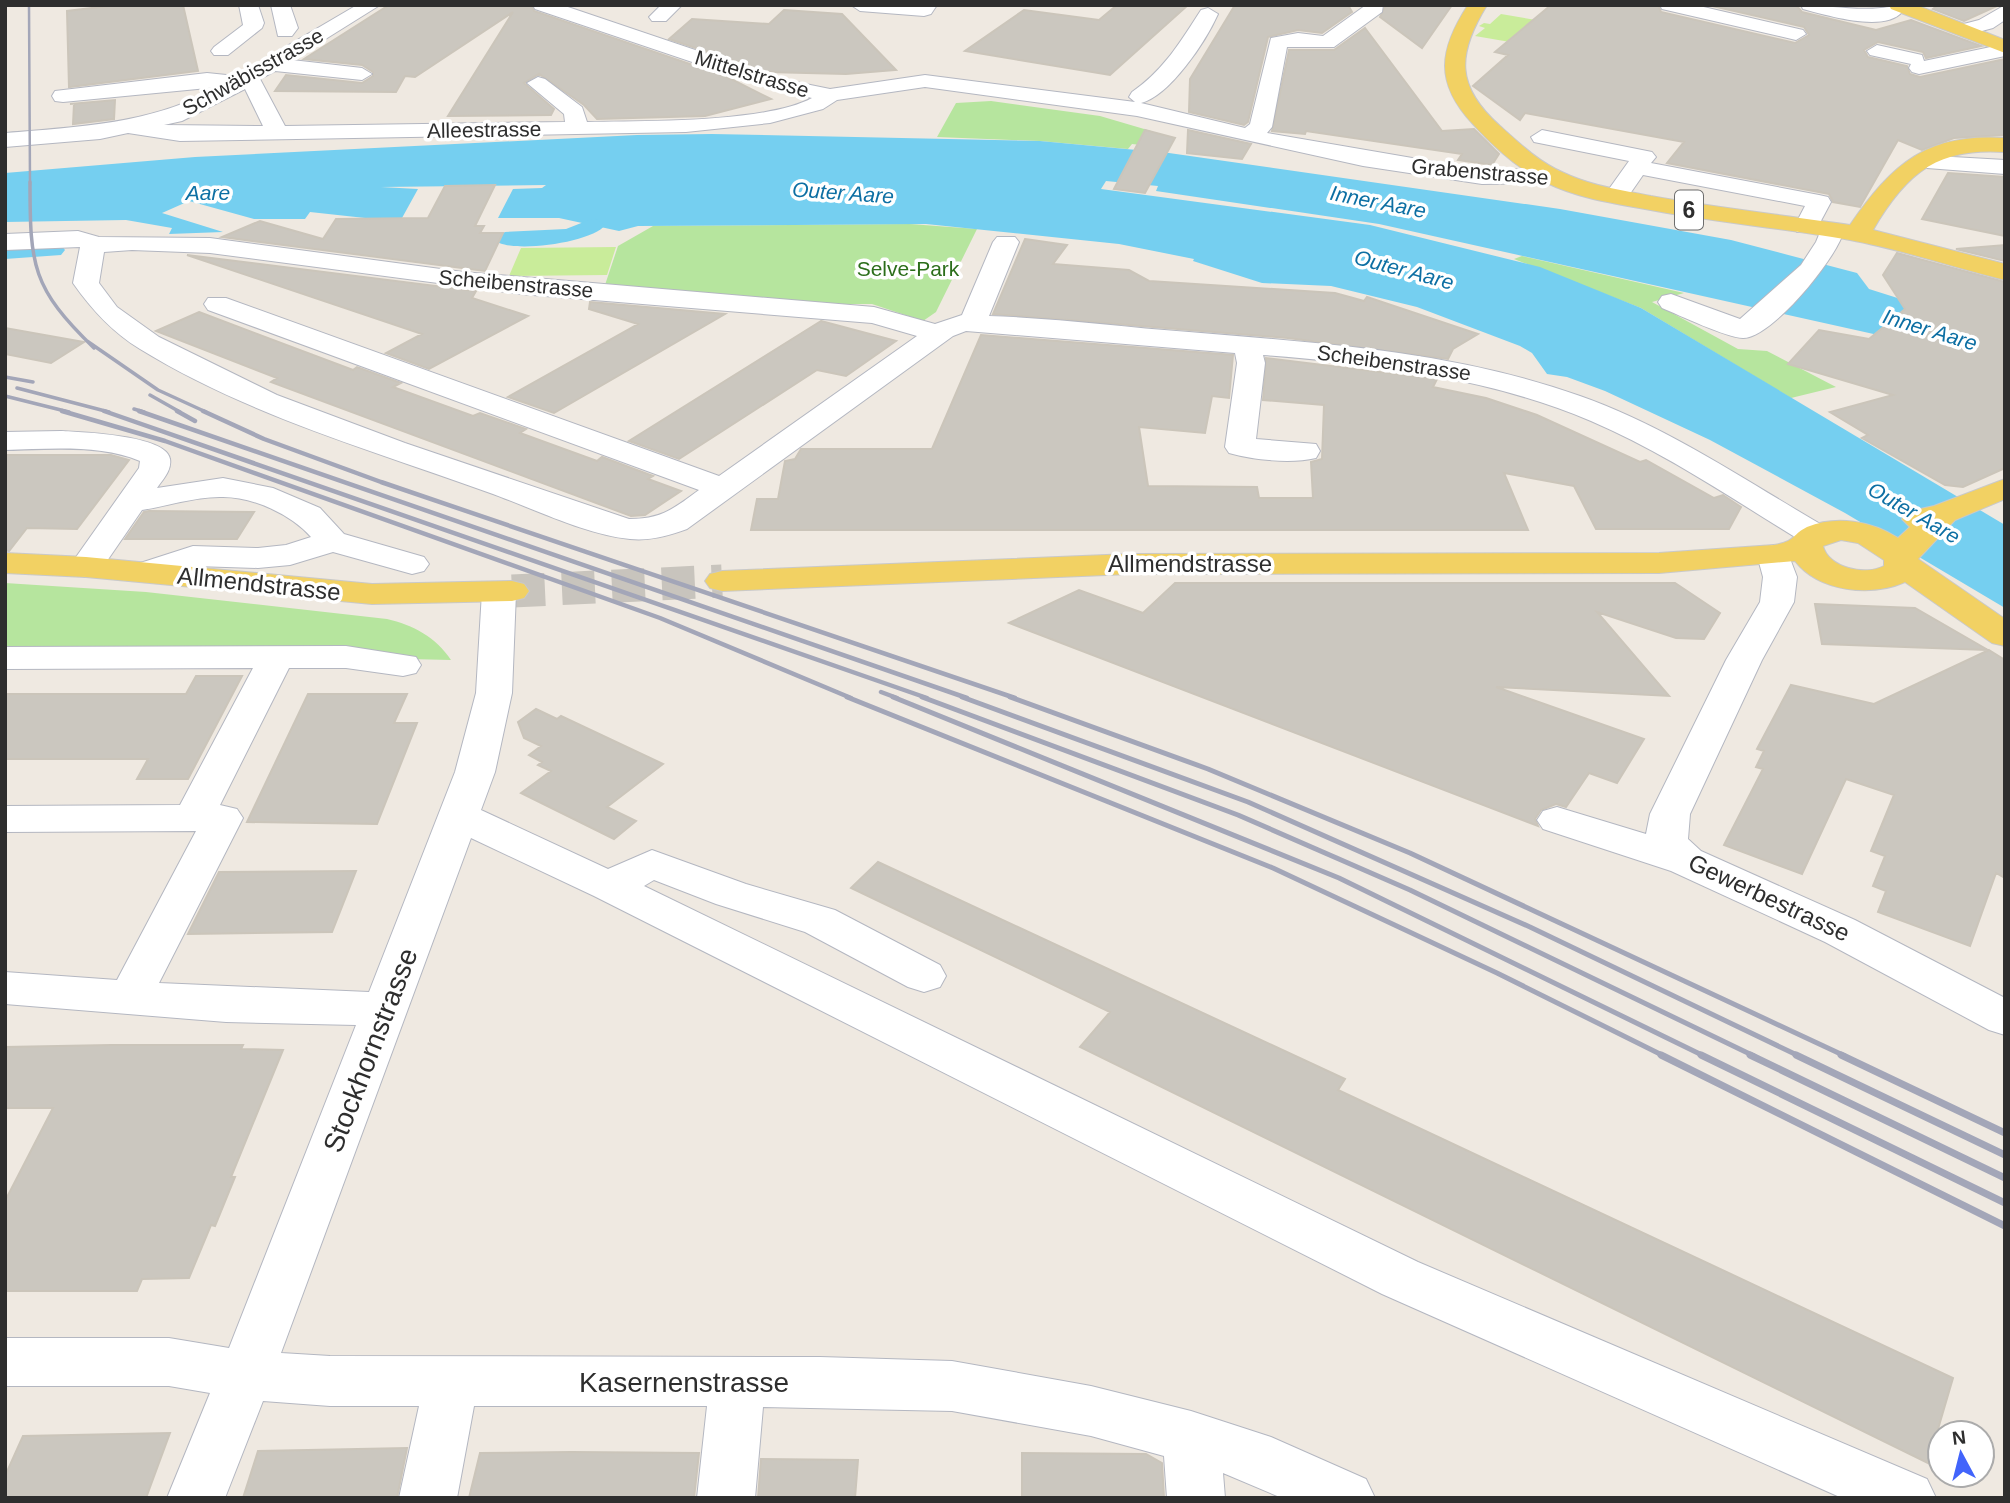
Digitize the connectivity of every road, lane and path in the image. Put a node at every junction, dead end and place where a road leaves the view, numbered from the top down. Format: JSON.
{"nodes":[{"id":1,"x":248,"y":5,"type":"edge"},
{"id":2,"x":280,"y":5,"type":"edge"},
{"id":3,"x":371,"y":5,"type":"edge"},
{"id":4,"x":542,"y":5,"type":"edge"},
{"id":5,"x":860,"y":5,"type":"edge"},
{"id":6,"x":928,"y":5,"type":"edge"},
{"id":7,"x":1478,"y":5,"type":"edge"},
{"id":8,"x":1669,"y":5,"type":"edge"},
{"id":9,"x":1757,"y":5,"type":"edge"},
{"id":10,"x":1816,"y":6,"type":"edge"},
{"id":11,"x":1375,"y":8,"type":"dead end"},
{"id":12,"x":1895,"y":9,"type":"edge"},
{"id":13,"x":2005,"y":11,"type":"edge"},
{"id":14,"x":1208,"y":14,"type":"dead end"},
{"id":15,"x":1702,"y":15,"type":"junction"},
{"id":16,"x":1675,"y":25,"type":"dead end"},
{"id":17,"x":1963,"y":30,"type":"junction"},
{"id":18,"x":285,"y":32,"type":"dead end"},
{"id":19,"x":1796,"y":34,"type":"dead end"},
{"id":20,"x":2005,"y":48,"type":"edge"},
{"id":21,"x":221,"y":51,"type":"dead end"},
{"id":22,"x":1877,"y":51,"type":"dead end"},
{"id":23,"x":2005,"y":61,"type":"edge"},
{"id":24,"x":271,"y":64,"type":"junction"},
{"id":25,"x":2005,"y":72,"type":"edge"},
{"id":26,"x":362,"y":74,"type":"dead end"},
{"id":27,"x":1007,"y":80,"type":"joint"},
{"id":28,"x":241,"y":82,"type":"junction"},
{"id":29,"x":538,"y":83,"type":"dead end"},
{"id":30,"x":830,"y":94,"type":"junction"},
{"id":31,"x":63,"y":96,"type":"dead end"},
{"id":32,"x":1138,"y":103,"type":"junction"},
{"id":33,"x":133,"y":127,"type":"junction"},
{"id":34,"x":578,"y":129,"type":"junction"},
{"id":35,"x":276,"y":133,"type":"junction"},
{"id":36,"x":1249,"y":136,"type":"junction"},
{"id":37,"x":1542,"y":137,"type":"dead end"},
{"id":38,"x":5,"y":140,"type":"edge"},
{"id":39,"x":2005,"y":147,"type":"edge"},
{"id":40,"x":1935,"y":163,"type":"junction"},
{"id":41,"x":2005,"y":167,"type":"edge"},
{"id":42,"x":1651,"y":170,"type":"dead end"},
{"id":43,"x":1551,"y":176,"type":"junction"},
{"id":44,"x":1616,"y":196,"type":"junction"},
{"id":45,"x":1806,"y":227,"type":"junction"},
{"id":46,"x":1832,"y":230,"type":"junction"},
{"id":47,"x":1868,"y":236,"type":"junction"},
{"id":48,"x":5,"y":242,"type":"edge"},
{"id":49,"x":1006,"y":242,"type":"dead end"},
{"id":50,"x":93,"y":245,"type":"junction"},
{"id":51,"x":2005,"y":272,"type":"edge"},
{"id":52,"x":1671,"y":302,"type":"dead end"},
{"id":53,"x":217,"y":304,"type":"dead end"},
{"id":54,"x":972,"y":323,"type":"junction"},
{"id":55,"x":937,"y":333,"type":"junction"},
{"id":56,"x":1247,"y":345,"type":"junction"},
{"id":57,"x":1227,"y":408,"type":"dead end"},
{"id":58,"x":5,"y":441,"type":"edge"},
{"id":59,"x":1305,"y":451,"type":"dead end"},
{"id":60,"x":723,"y":488,"type":"junction"},
{"id":61,"x":1990,"y":494,"type":"edge"},
{"id":62,"x":132,"y":502,"type":"junction"},
{"id":63,"x":1944,"y":513,"type":"junction"},
{"id":64,"x":1862,"y":532,"type":"junction"},
{"id":65,"x":332,"y":541,"type":"junction"},
{"id":66,"x":1800,"y":557,"type":"junction"},
{"id":67,"x":5,"y":562,"type":"edge"},
{"id":68,"x":412,"y":564,"type":"dead end"},
{"id":69,"x":1896,"y":564,"type":"junction"},
{"id":70,"x":86,"y":567,"type":"junction"},
{"id":71,"x":146,"y":572,"type":"junction"},
{"id":72,"x":722,"y":581,"type":"tunnel mouth"},
{"id":73,"x":505,"y":592,"type":"joint"},
{"id":74,"x":1993,"y":628,"type":"edge"},
{"id":75,"x":277,"y":657,"type":"junction"},
{"id":76,"x":5,"y":658,"type":"edge"},
{"id":77,"x":403,"y":665,"type":"dead end"},
{"id":78,"x":459,"y":816,"type":"junction"},
{"id":79,"x":5,"y":818,"type":"edge"},
{"id":80,"x":193,"y":818,"type":"junction"},
{"id":81,"x":1557,"y":820,"type":"dead end"},
{"id":82,"x":1686,"y":861,"type":"junction"},
{"id":83,"x":609,"y":886,"type":"junction"},
{"id":84,"x":924,"y":975,"type":"dead end"},
{"id":85,"x":5,"y":988,"type":"edge"},
{"id":86,"x":131,"y":997,"type":"junction"},
{"id":87,"x":2001,"y":1008,"type":"edge"},
{"id":88,"x":385,"y":1009,"type":"junction"},
{"id":89,"x":5,"y":1362,"type":"edge"},
{"id":90,"x":245,"y":1375,"type":"junction"},
{"id":91,"x":451,"y":1382,"type":"junction"},
{"id":92,"x":737,"y":1383,"type":"junction"},
{"id":93,"x":1192,"y":1437,"type":"junction"},
{"id":94,"x":196,"y":1498,"type":"edge"},
{"id":95,"x":428,"y":1498,"type":"edge"},
{"id":96,"x":726,"y":1498,"type":"edge"},
{"id":97,"x":1196,"y":1498,"type":"edge"},
{"id":98,"x":1346,"y":1498,"type":"edge"},
{"id":99,"x":1907,"y":1498,"type":"edge"}],
"edges":[{"from":1,"to":21,"type":"street"},
{"from":2,"to":18,"type":"street"},
{"from":3,"to":24,"type":"street","name":"Schwäbisstrasse"},
{"from":4,"to":30,"type":"street","name":"Mittelstrasse"},
{"from":5,"to":6,"type":"street"},
{"from":7,"to":43,"type":"main road","number":"6"},
{"from":8,"to":15,"type":"street"},
{"from":9,"to":10,"type":"street"},
{"from":10,"to":12,"type":"street"},
{"from":11,"to":36,"type":"street"},
{"from":12,"to":17,"type":"main road"},
{"from":13,"to":17,"type":"street"},
{"from":14,"to":32,"type":"street"},
{"from":15,"to":16,"type":"street"},
{"from":15,"to":19,"type":"street"},
{"from":17,"to":20,"type":"main road"},
{"from":20,"to":22,"type":"street"},
{"from":23,"to":25,"type":"street"},
{"from":24,"to":26,"type":"street"},
{"from":24,"to":28,"type":"street","name":"Schwäbisstrasse"},
{"from":27,"to":30,"type":"street","name":"Mittelstrasse"},
{"from":27,"to":32,"type":"street","name":"Grabenstrasse"},
{"from":28,"to":31,"type":"street"},
{"from":28,"to":33,"type":"street","name":"Schwäbisstrasse"},
{"from":28,"to":35,"type":"street"},
{"from":29,"to":34,"type":"street"},
{"from":30,"to":34,"type":"street","name":"Alleestrasse"},
{"from":32,"to":36,"type":"street","name":"Grabenstrasse"},
{"from":33,"to":35,"type":"street","name":"Alleestrasse"},
{"from":33,"to":38,"type":"street","name":"Schwäbisstrasse"},
{"from":34,"to":35,"type":"street","name":"Alleestrasse"},
{"from":36,"to":43,"type":"street","name":"Grabenstrasse"},
{"from":37,"to":44,"type":"street"},
{"from":39,"to":40,"type":"main road"},
{"from":39,"to":47,"type":"main road"},
{"from":40,"to":41,"type":"street"},
{"from":40,"to":47,"type":"main road"},
{"from":42,"to":45,"type":"street"},
{"from":43,"to":44,"type":"main road","name":"Grabenstrasse","number":"6"},
{"from":44,"to":45,"type":"main road","name":"Grabenstrasse","number":"6"},
{"from":45,"to":46,"type":"main road","name":"Grabenstrasse","number":"6"},
{"from":46,"to":47,"type":"main road","name":"Grabenstrasse","number":"6"},
{"from":46,"to":52,"type":"street"},
{"from":47,"to":51,"type":"main road","number":"6"},
{"from":48,"to":50,"type":"street","name":"Scheibenstrasse"},
{"from":49,"to":54,"type":"street"},
{"from":50,"to":55,"type":"street","name":"Scheibenstrasse"},
{"from":50,"to":60,"type":"street","name":"Scheibenstrasse"},
{"from":53,"to":60,"type":"street"},
{"from":54,"to":55,"type":"street","name":"Scheibenstrasse"},
{"from":54,"to":56,"type":"street","name":"Scheibenstrasse"},
{"from":55,"to":60,"type":"street","name":"Scheibenstrasse"},
{"from":56,"to":57,"type":"street"},
{"from":56,"to":59,"type":"street"},
{"from":56,"to":66,"type":"street","name":"Scheibenstrasse"},
{"from":58,"to":62,"type":"street"},
{"from":61,"to":63,"type":"main road"},
{"from":62,"to":65,"type":"street"},
{"from":62,"to":70,"type":"street"},
{"from":63,"to":64,"type":"main road"},
{"from":63,"to":69,"type":"main road"},
{"from":64,"to":66,"type":"main road"},
{"from":64,"to":69,"type":"main road"},
{"from":65,"to":68,"type":"street"},
{"from":65,"to":71,"type":"street"},
{"from":66,"to":69,"type":"main road"},
{"from":66,"to":72,"type":"main road","name":"Allmendstrasse"},
{"from":66,"to":82,"type":"street","name":"Gewerbestrasse"},
{"from":67,"to":70,"type":"main road","name":"Allmendstrasse"},
{"from":69,"to":74,"type":"main road"},
{"from":70,"to":71,"type":"main road","name":"Allmendstrasse"},
{"from":71,"to":73,"type":"main road","name":"Allmendstrasse"},
{"from":73,"to":78,"type":"street","name":"Stockhornstrasse"},
{"from":75,"to":76,"type":"street"},
{"from":75,"to":77,"type":"street"},
{"from":75,"to":80,"type":"street"},
{"from":78,"to":83,"type":"street"},
{"from":78,"to":88,"type":"street","name":"Stockhornstrasse"},
{"from":79,"to":80,"type":"street"},
{"from":80,"to":86,"type":"street"},
{"from":81,"to":82,"type":"street"},
{"from":82,"to":87,"type":"street","name":"Gewerbestrasse"},
{"from":83,"to":84,"type":"street"},
{"from":83,"to":99,"type":"street"},
{"from":85,"to":86,"type":"street"},
{"from":86,"to":88,"type":"street"},
{"from":88,"to":90,"type":"street","name":"Stockhornstrasse"},
{"from":89,"to":90,"type":"street","name":"Kasernenstrasse"},
{"from":90,"to":91,"type":"street","name":"Kasernenstrasse"},
{"from":90,"to":94,"type":"street","name":"Stockhornstrasse"},
{"from":91,"to":92,"type":"street","name":"Kasernenstrasse"},
{"from":91,"to":95,"type":"street"},
{"from":92,"to":93,"type":"street","name":"Kasernenstrasse"},
{"from":92,"to":96,"type":"street"},
{"from":93,"to":97,"type":"street"},
{"from":93,"to":98,"type":"street","name":"Kasernenstrasse"}]}
